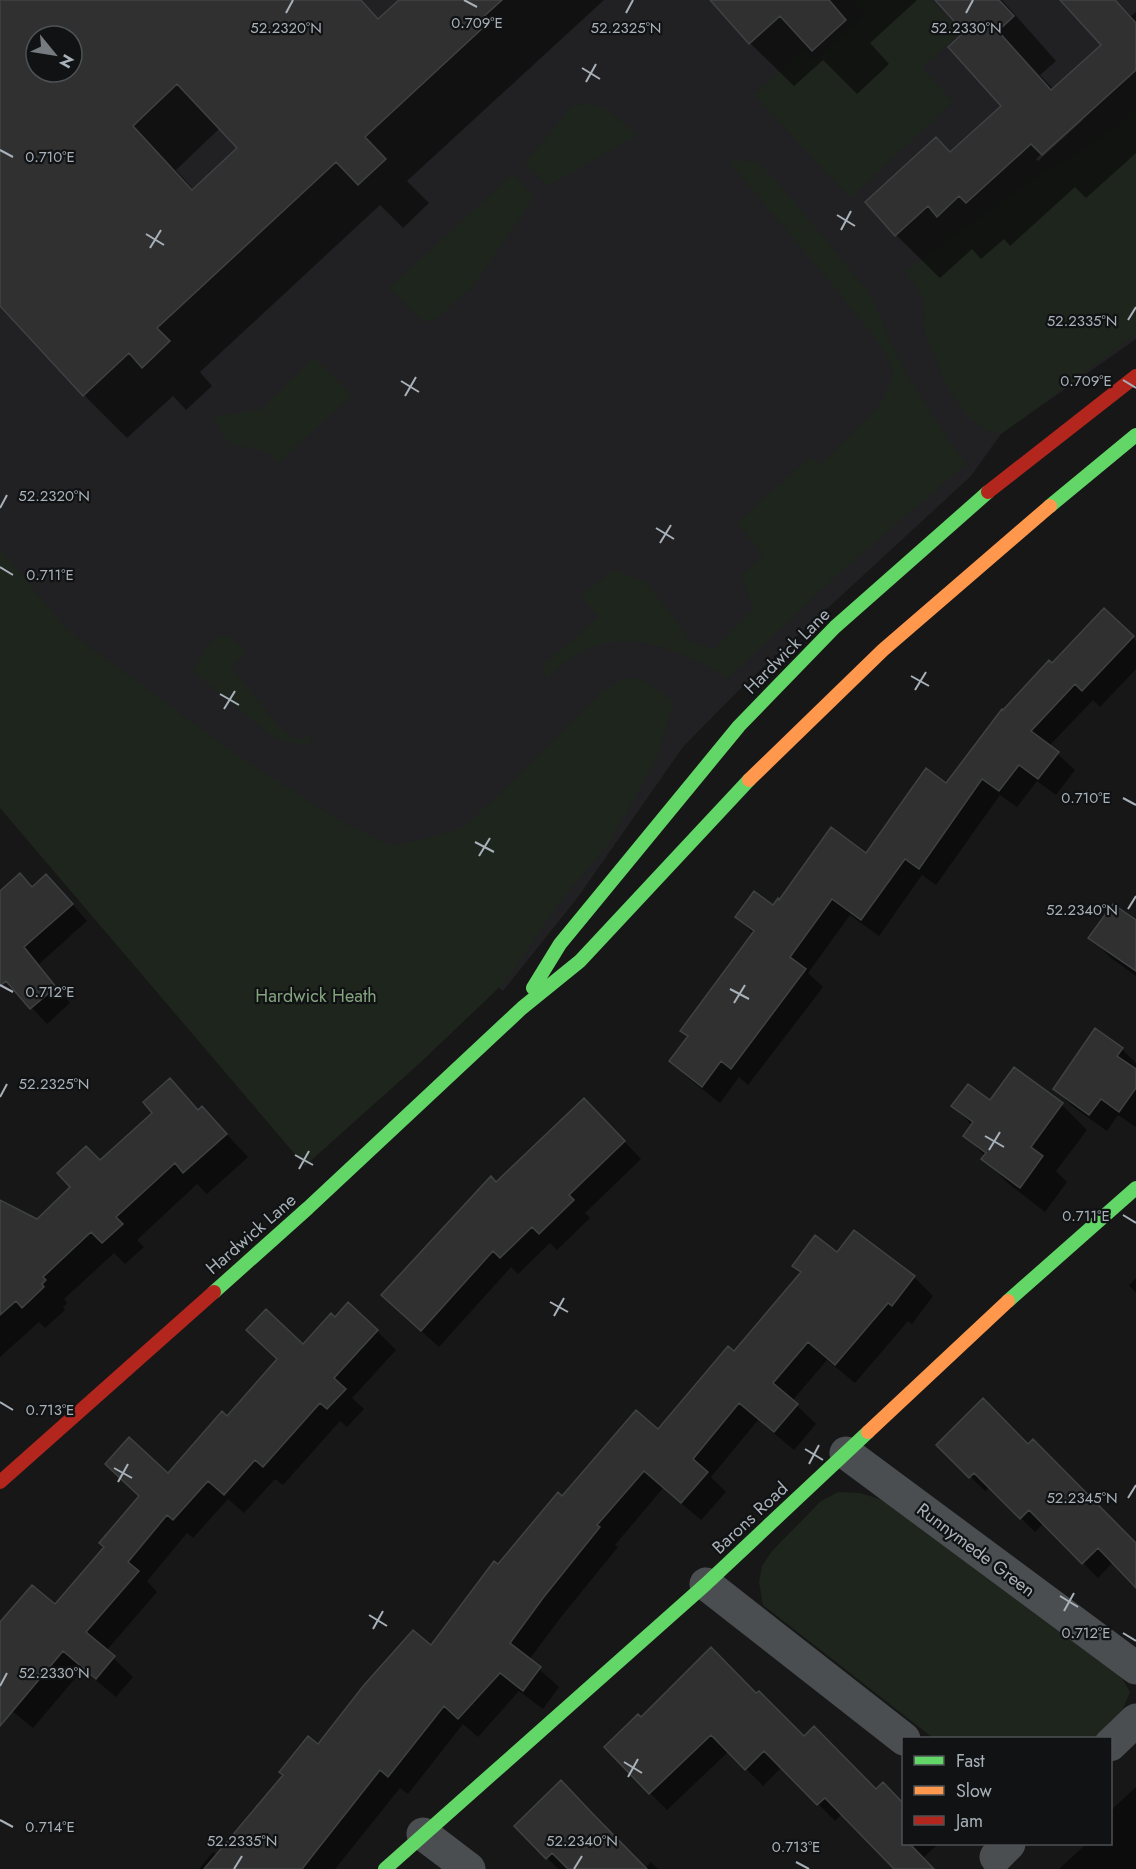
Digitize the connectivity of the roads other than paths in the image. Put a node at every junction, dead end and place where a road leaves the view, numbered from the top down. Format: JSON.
{"nodes":[{"id":1,"x":1136,"y":376,"type":"edge"},
{"id":2,"x":1136,"y":435,"type":"edge"},
{"id":3,"x":522,"y":1008,"type":"junction"},
{"id":4,"x":1136,"y":1188,"type":"edge"},
{"id":5,"x":846,"y":1453,"type":"junction"},
{"id":6,"x":0,"y":1482,"type":"edge"},
{"id":7,"x":706,"y":1584,"type":"junction"},
{"id":8,"x":1136,"y":1668,"type":"edge"},
{"id":9,"x":1136,"y":1720,"type":"edge"},
{"id":10,"x":902,"y":1738,"type":"edge"},
{"id":11,"x":1112,"y":1743,"type":"edge"},
{"id":12,"x":423,"y":1834,"type":"junction"},
{"id":13,"x":385,"y":1869,"type":"edge"},
{"id":14,"x":469,"y":1869,"type":"edge"}],
"edges":[{"from":1,"to":3,"type":"street","name":"Hardwick Lane"},
{"from":2,"to":3,"type":"street","name":"Hardwick Lane"},
{"from":3,"to":6,"type":"street","name":"Hardwick Lane"},
{"from":4,"to":5,"type":"street","name":"Barons Road"},
{"from":5,"to":7,"type":"street","name":"Barons Road"},
{"from":5,"to":8,"type":"street","name":"Runnymede Green"},
{"from":7,"to":10,"type":"street"},
{"from":7,"to":12,"type":"street","name":"Barons Road"},
{"from":9,"to":11,"type":"street"},
{"from":12,"to":13,"type":"street","name":"Barons Road"},
{"from":12,"to":14,"type":"street"}]}
